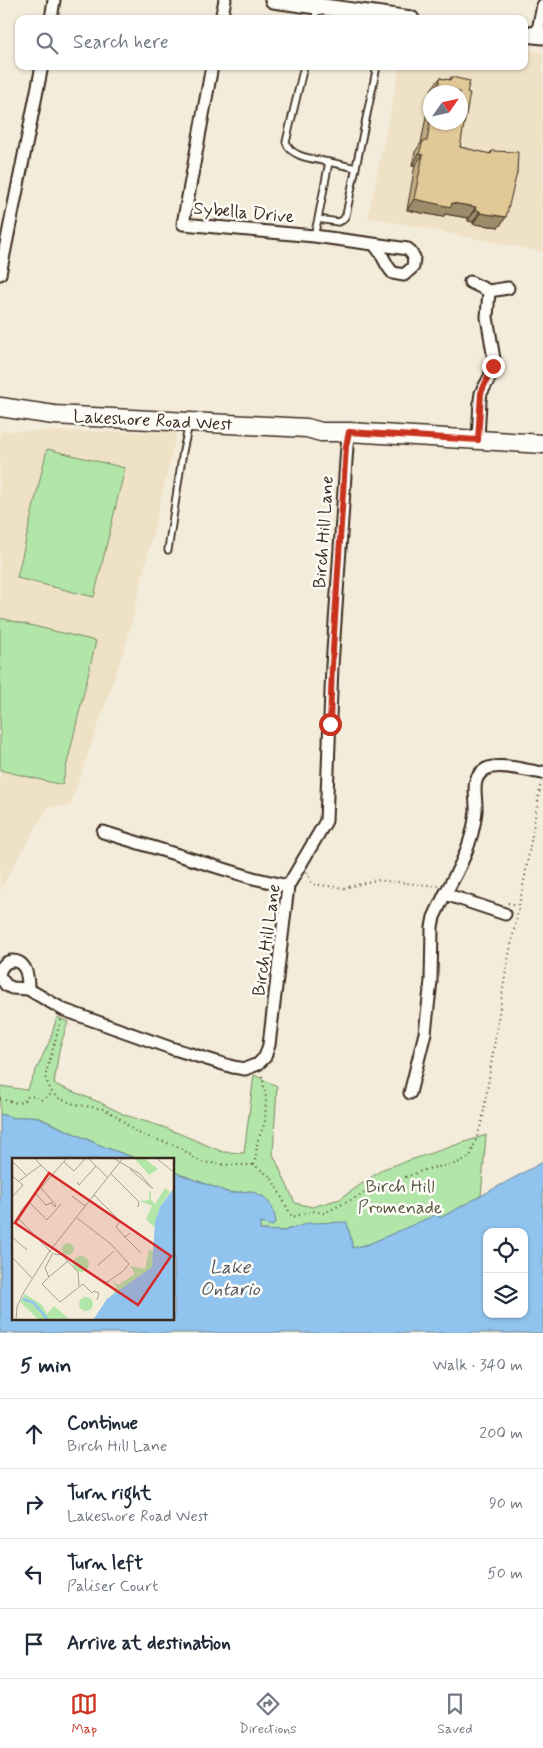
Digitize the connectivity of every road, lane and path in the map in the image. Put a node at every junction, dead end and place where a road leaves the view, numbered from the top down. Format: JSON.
{"nodes":[{"id":1,"x":54,"y":0,"type":"edge"},
{"id":2,"x":225,"y":0,"type":"edge"},
{"id":3,"x":273,"y":0,"type":"edge"},
{"id":4,"x":543,"y":5,"type":"edge"},
{"id":5,"x":316,"y":12,"type":"edge"},
{"id":6,"x":52,"y":15,"type":"edge"},
{"id":7,"x":222,"y":15,"type":"edge"},
{"id":8,"x":359,"y":15,"type":"edge"},
{"id":9,"x":535,"y":35,"type":"edge"},
{"id":10,"x":41,"y":70,"type":"edge"},
{"id":11,"x":211,"y":70,"type":"edge"},
{"id":12,"x":303,"y":70,"type":"edge"},
{"id":13,"x":376,"y":70,"type":"edge"},
{"id":14,"x":329,"y":162,"type":"junction"},
{"id":15,"x":356,"y":168,"type":"junction"},
{"id":16,"x":318,"y":219,"type":"junction"},
{"id":17,"x":314,"y":236,"type":"junction"},
{"id":18,"x":373,"y":244,"type":"dead end"},
{"id":19,"x":0,"y":274,"type":"edge"},
{"id":20,"x":470,"y":282,"type":"dead end"},
{"id":21,"x":508,"y":288,"type":"dead end"},
{"id":22,"x":489,"y":291,"type":"junction"},
{"id":23,"x":0,"y":407,"type":"edge"},
{"id":24,"x":189,"y":422,"type":"junction"},
{"id":25,"x":349,"y":432,"type":"junction"},
{"id":26,"x":478,"y":440,"type":"junction"},
{"id":27,"x":543,"y":444,"type":"edge"},
{"id":28,"x":168,"y":550,"type":"dead end"},
{"id":29,"x":543,"y":773,"type":"edge"},
{"id":30,"x":103,"y":832,"type":"dead end"},
{"id":31,"x":303,"y":861,"type":"junction"},
{"id":32,"x":288,"y":886,"type":"junction"},
{"id":33,"x":446,"y":891,"type":"junction"},
{"id":34,"x":518,"y":905,"type":"junction"},
{"id":35,"x":504,"y":908,"type":"joint"},
{"id":36,"x":0,"y":971,"type":"edge"},
{"id":37,"x":0,"y":977,"type":"edge"},
{"id":38,"x":28,"y":989,"type":"junction"},
{"id":39,"x":64,"y":1010,"type":"junction"},
{"id":40,"x":262,"y":1074,"type":"dead end"},
{"id":41,"x":52,"y":1093,"type":"junction"},
{"id":42,"x":410,"y":1093,"type":"dead end"},
{"id":43,"x":0,"y":1099,"type":"edge"},
{"id":44,"x":254,"y":1165,"type":"junction"}],
"edges":[{"from":1,"to":6,"type":"street"},
{"from":2,"to":7,"type":"street"},
{"from":3,"to":5,"type":"main road"},
{"from":4,"to":9,"type":"street"},
{"from":5,"to":8,"type":"main road"},
{"from":10,"to":19,"type":"street"},
{"from":11,"to":17,"type":"street","name":"Sybella Drive"},
{"from":12,"to":14,"type":"lane"},
{"from":13,"to":15,"type":"lane"},
{"from":14,"to":15,"type":"lane"},
{"from":14,"to":16,"type":"lane"},
{"from":15,"to":16,"type":"lane"},
{"from":16,"to":17,"type":"lane"},
{"from":17,"to":18,"type":"street","name":"Sybella Drive"},
{"from":20,"to":22,"type":"street"},
{"from":21,"to":22,"type":"street"},
{"from":22,"to":26,"type":"street"},
{"from":23,"to":24,"type":"main road","name":"Lakeshore Road West"},
{"from":24,"to":25,"type":"main road","name":"Lakeshore Road West"},
{"from":24,"to":28,"type":"lane"},
{"from":25,"to":26,"type":"main road","name":"Lakeshore Road West"},
{"from":25,"to":31,"type":"street","name":"Birch Hill Lane"},
{"from":26,"to":27,"type":"main road","name":"Lakeshore Road West"},
{"from":29,"to":33,"type":"street"},
{"from":29,"to":34,"type":"path"},
{"from":30,"to":32,"type":"street"},
{"from":31,"to":32,"type":"street","name":"Birch Hill Lane"},
{"from":31,"to":33,"type":"path"},
{"from":32,"to":39,"type":"street","name":"Birch Hill Lane"},
{"from":33,"to":35,"type":"street"},
{"from":33,"to":42,"type":"street"},
{"from":34,"to":35,"type":"path"},
{"from":34,"to":44,"type":"path"},
{"from":36,"to":38,"type":"street"},
{"from":37,"to":38,"type":"street","name":"Birch Hill Lane"},
{"from":38,"to":39,"type":"street","name":"Birch Hill Lane"},
{"from":39,"to":41,"type":"path"},
{"from":40,"to":44,"type":"path"},
{"from":41,"to":43,"type":"path"},
{"from":41,"to":44,"type":"path"}]}
